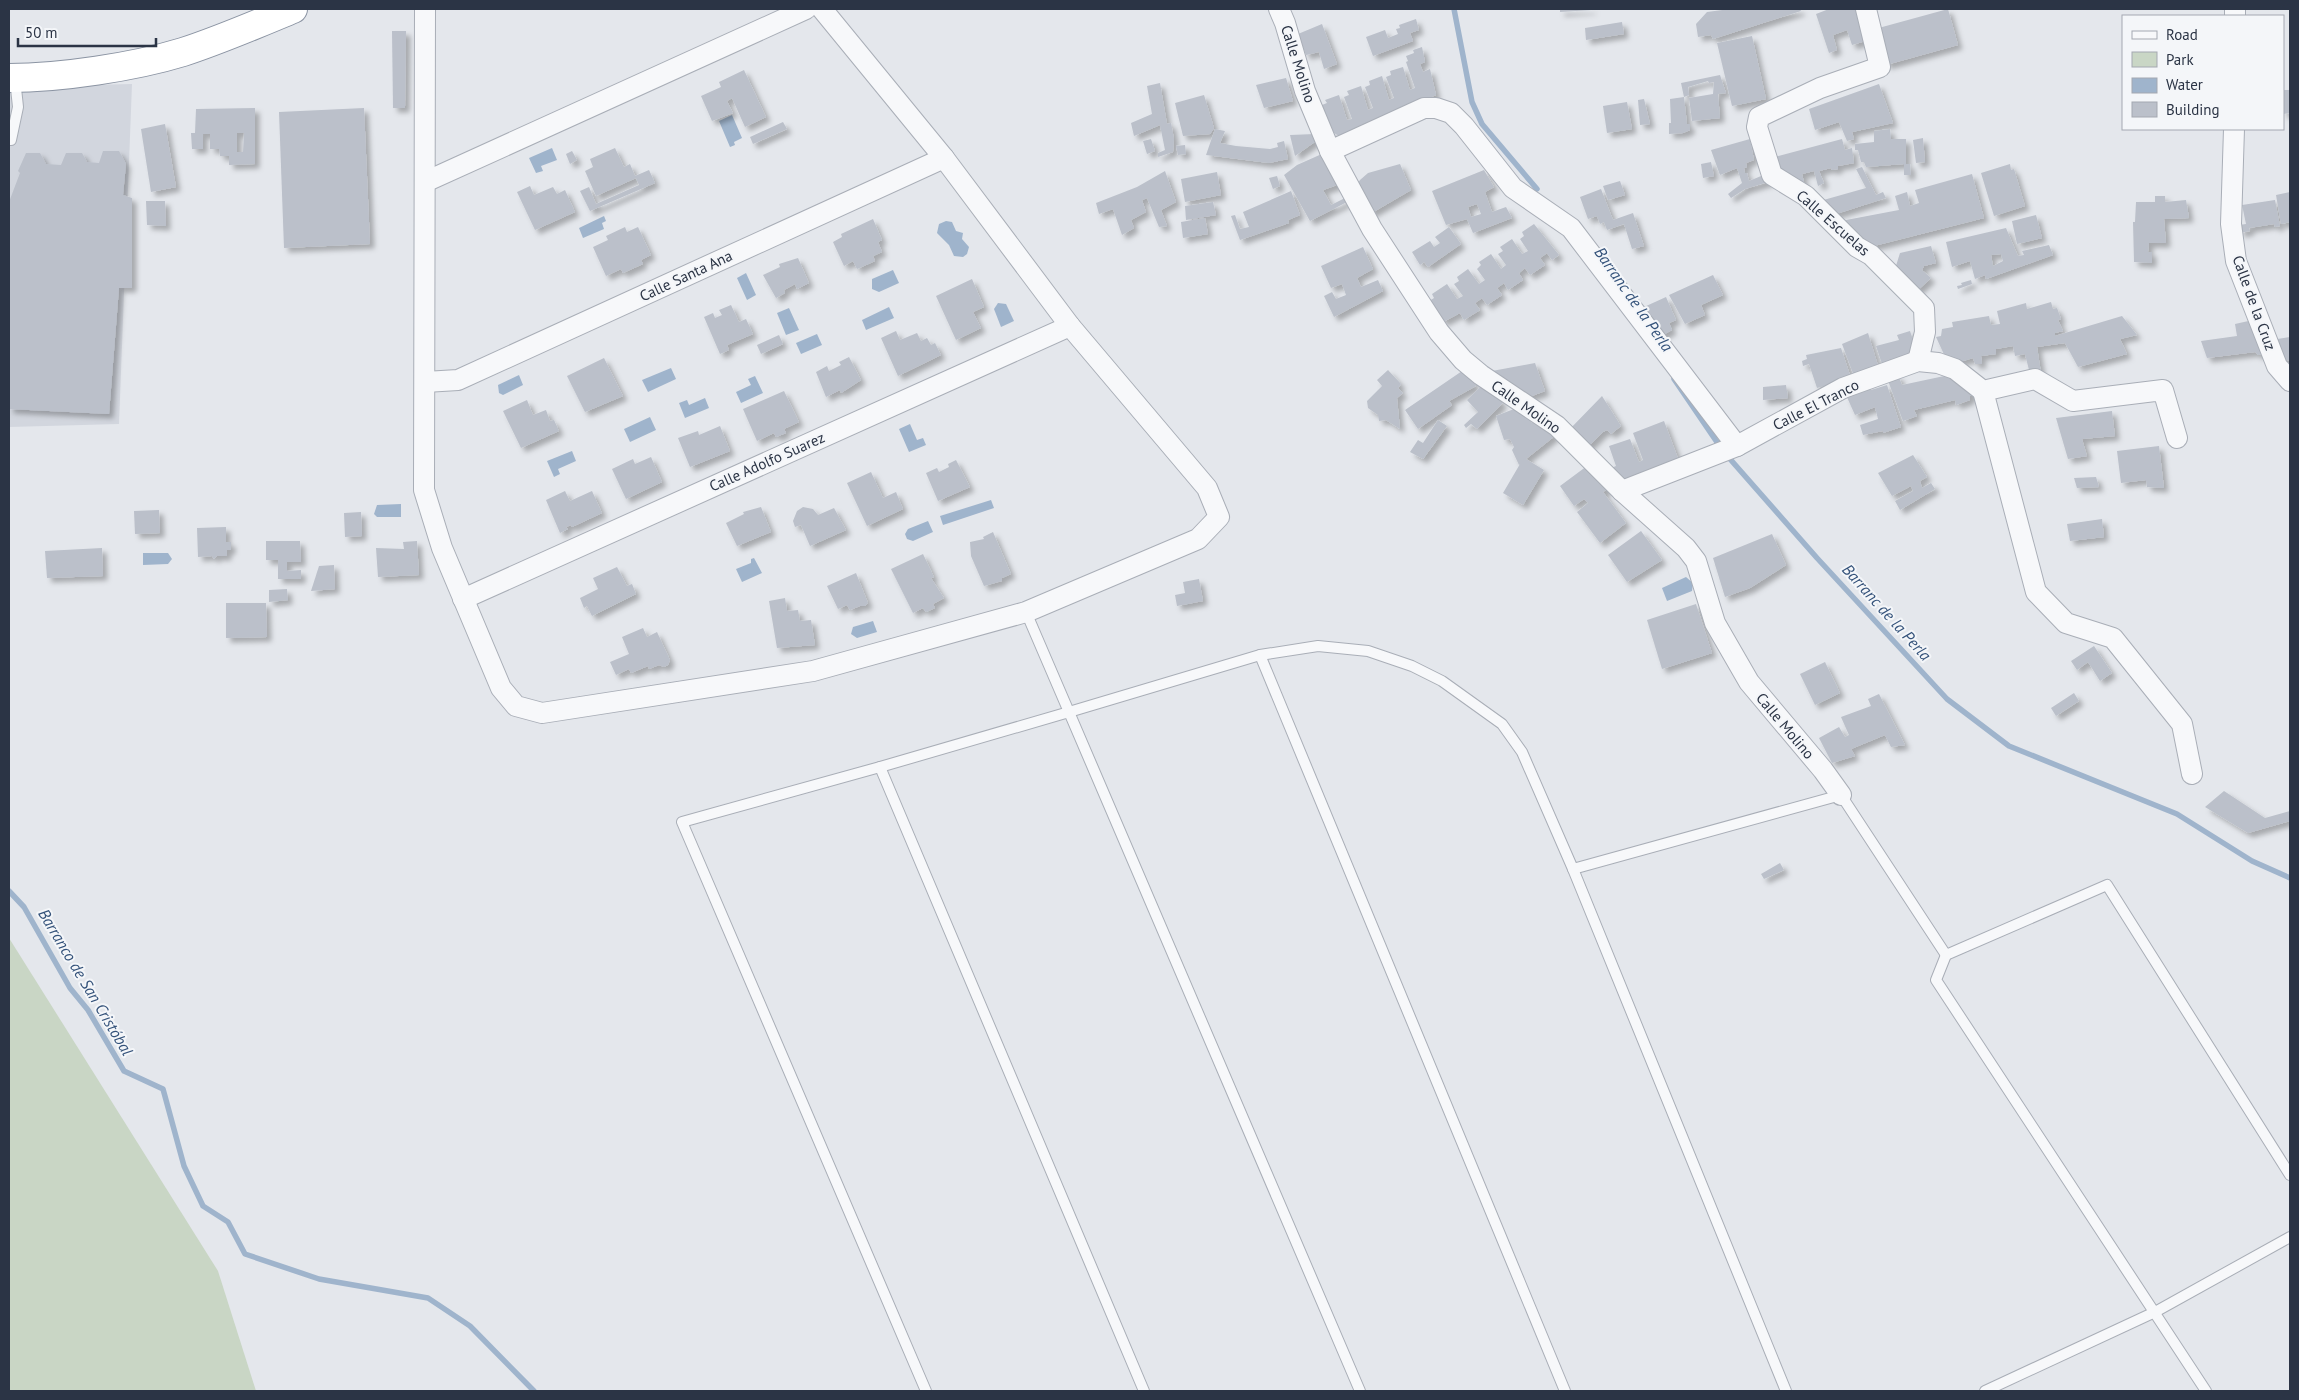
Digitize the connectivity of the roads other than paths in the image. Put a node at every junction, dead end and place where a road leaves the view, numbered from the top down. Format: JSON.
{"nodes":[{"id":1,"x":293,"y":9,"type":"edge"},
{"id":2,"x":425,"y":9,"type":"edge"},
{"id":3,"x":806,"y":9,"type":"edge"},
{"id":4,"x":822,"y":9,"type":"edge"},
{"id":5,"x":1279,"y":9,"type":"edge"},
{"id":6,"x":1866,"y":9,"type":"edge"},
{"id":7,"x":12,"y":78,"type":"edge"},
{"id":8,"x":2234,"y":130,"type":"edge"},
{"id":9,"x":9,"y":140,"type":"edge"},
{"id":10,"x":1330,"y":151,"type":"junction"},
{"id":11,"x":944,"y":158,"type":"junction"},
{"id":12,"x":425,"y":182,"type":"junction"},
{"id":13,"x":1070,"y":326,"type":"junction"},
{"id":14,"x":1918,"y":361,"type":"junction"},
{"id":15,"x":2290,"y":381,"type":"edge"},
{"id":16,"x":425,"y":382,"type":"junction"},
{"id":17,"x":1983,"y":390,"type":"junction"},
{"id":18,"x":2177,"y":438,"type":"dead end"},
{"id":19,"x":1737,"y":446,"type":"junction"},
{"id":20,"x":1622,"y":491,"type":"junction"},
{"id":21,"x":463,"y":599,"type":"junction"},
{"id":22,"x":1026,"y":612,"type":"junction"},
{"id":23,"x":1260,"y":655,"type":"junction"},
{"id":24,"x":1069,"y":712,"type":"junction"},
{"id":25,"x":880,"y":767,"type":"junction"},
{"id":26,"x":2192,"y":774,"type":"dead end"},
{"id":27,"x":1841,"y":794,"type":"junction"},
{"id":28,"x":1573,"y":870,"type":"junction"},
{"id":29,"x":1946,"y":955,"type":"junction"},
{"id":30,"x":2290,"y":1175,"type":"edge"},
{"id":31,"x":2290,"y":1237,"type":"edge"},
{"id":32,"x":2155,"y":1312,"type":"junction"},
{"id":33,"x":926,"y":1391,"type":"edge"},
{"id":34,"x":1144,"y":1391,"type":"edge"},
{"id":35,"x":1360,"y":1391,"type":"edge"},
{"id":36,"x":1565,"y":1391,"type":"edge"},
{"id":37,"x":1786,"y":1391,"type":"edge"},
{"id":38,"x":1986,"y":1391,"type":"edge"},
{"id":39,"x":2206,"y":1391,"type":"edge"}],
"edges":[{"from":1,"to":7,"type":"highway"},
{"from":2,"to":12,"type":"street"},
{"from":3,"to":12,"type":"street"},
{"from":4,"to":11,"type":"street"},
{"from":5,"to":10,"type":"street","name":"Calle Molino"},
{"from":6,"to":14,"type":"street","name":"Calle Escuelas"},
{"from":7,"to":9,"type":"lane"},
{"from":8,"to":15,"type":"street","name":"Calle de la Cruz"},
{"from":10,"to":19,"type":"street"},
{"from":10,"to":20,"type":"street","name":"Calle Molino"},
{"from":11,"to":13,"type":"street"},
{"from":11,"to":16,"type":"street","name":"Calle Santa Ana"},
{"from":12,"to":16,"type":"street"},
{"from":13,"to":21,"type":"street","name":"Calle Adolfo Suarez"},
{"from":13,"to":22,"type":"street"},
{"from":14,"to":17,"type":"street","name":"Calle El Tranco"},
{"from":14,"to":19,"type":"street","name":"Calle El Tranco"},
{"from":16,"to":21,"type":"street"},
{"from":17,"to":18,"type":"street"},
{"from":17,"to":26,"type":"street"},
{"from":19,"to":20,"type":"street","name":"Calle El Tranco"},
{"from":20,"to":27,"type":"street","name":"Calle Molino"},
{"from":21,"to":22,"type":"street"},
{"from":22,"to":24,"type":"lane"},
{"from":23,"to":24,"type":"lane"},
{"from":23,"to":28,"type":"lane"},
{"from":23,"to":36,"type":"lane"},
{"from":24,"to":25,"type":"lane"},
{"from":24,"to":35,"type":"lane"},
{"from":25,"to":33,"type":"lane"},
{"from":25,"to":34,"type":"lane"},
{"from":27,"to":28,"type":"lane"},
{"from":27,"to":29,"type":"lane"},
{"from":28,"to":37,"type":"lane"},
{"from":29,"to":30,"type":"lane"},
{"from":29,"to":32,"type":"lane"},
{"from":31,"to":32,"type":"lane"},
{"from":32,"to":38,"type":"lane"},
{"from":32,"to":39,"type":"lane"}]}
